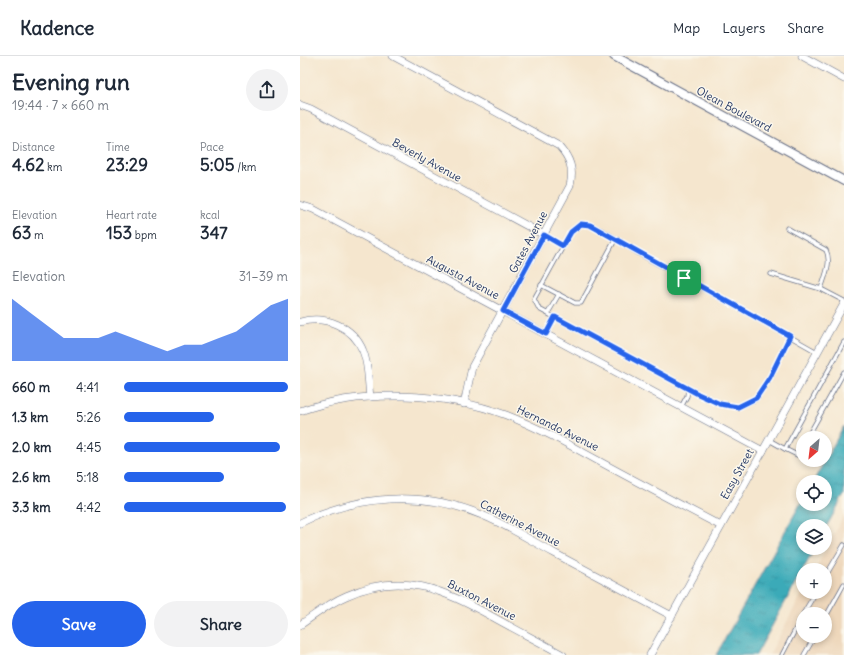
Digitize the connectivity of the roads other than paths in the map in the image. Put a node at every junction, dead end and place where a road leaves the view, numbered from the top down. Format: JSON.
{"nodes":[{"id":1,"x":393,"y":56,"type":"edge"},
{"id":2,"x":614,"y":56,"type":"edge"},
{"id":3,"x":802,"y":56,"type":"edge"},
{"id":4,"x":844,"y":79,"type":"edge"},
{"id":5,"x":300,"y":105,"type":"edge"},
{"id":6,"x":844,"y":180,"type":"edge"},
{"id":7,"x":300,"y":205,"type":"edge"},
{"id":8,"x":787,"y":228,"type":"dead end"},
{"id":9,"x":544,"y":235,"type":"junction"},
{"id":10,"x":615,"y":240,"type":"junction"},
{"id":11,"x":563,"y":246,"type":"junction"},
{"id":12,"x":771,"y":274,"type":"dead end"},
{"id":13,"x":541,"y":285,"type":"junction"},
{"id":14,"x":821,"y":289,"type":"junction"},
{"id":15,"x":559,"y":294,"type":"junction"},
{"id":16,"x":844,"y":302,"type":"edge"},
{"id":17,"x":503,"y":311,"type":"junction"},
{"id":18,"x":548,"y":313,"type":"junction"},
{"id":19,"x":555,"y":317,"type":"junction"},
{"id":20,"x":300,"y":322,"type":"edge"},
{"id":21,"x":546,"y":334,"type":"junction"},
{"id":22,"x":790,"y":336,"type":"junction"},
{"id":23,"x":844,"y":342,"type":"edge"},
{"id":24,"x":818,"y":352,"type":"junction"},
{"id":25,"x":844,"y":372,"type":"edge"},
{"id":26,"x":688,"y":389,"type":"junction"},
{"id":27,"x":370,"y":397,"type":"junction"},
{"id":28,"x":464,"y":404,"type":"junction"},
{"id":29,"x":681,"y":407,"type":"junction"},
{"id":30,"x":300,"y":411,"type":"edge"},
{"id":31,"x":811,"y":431,"type":"edge"},
{"id":32,"x":769,"y":440,"type":"junction"},
{"id":33,"x":785,"y":449,"type":"junction"},
{"id":34,"x":762,"y":451,"type":"junction"},
{"id":35,"x":796,"y":454,"type":"edge"},
{"id":36,"x":300,"y":523,"type":"edge"},
{"id":37,"x":721,"y":526,"type":"junction"},
{"id":38,"x":844,"y":545,"type":"edge"},
{"id":39,"x":832,"y":565,"type":"edge"},
{"id":40,"x":844,"y":584,"type":"edge"},
{"id":41,"x":831,"y":607,"type":"edge"},
{"id":42,"x":672,"y":616,"type":"junction"},
{"id":43,"x":300,"y":626,"type":"edge"},
{"id":44,"x":796,"y":628,"type":"edge"},
{"id":45,"x":811,"y":643,"type":"edge"},
{"id":46,"x":563,"y":655,"type":"edge"},
{"id":47,"x":650,"y":655,"type":"edge"},
{"id":48,"x":782,"y":655,"type":"edge"},
{"id":49,"x":804,"y":655,"type":"edge"}],
"edges":[{"from":1,"to":9,"type":"street","name":"Gates Avenue"},
{"from":2,"to":6,"type":"street","name":"Olean Boulevard"},
{"from":3,"to":4,"type":"street"},
{"from":5,"to":9,"type":"street","name":"Beverly Avenue"},
{"from":7,"to":17,"type":"street","name":"Augusta Avenue"},
{"from":8,"to":14,"type":"lane"},
{"from":9,"to":11,"type":"lane"},
{"from":9,"to":17,"type":"street","name":"Gates Avenue"},
{"from":10,"to":11,"type":"lane"},
{"from":10,"to":15,"type":"lane"},
{"from":10,"to":22,"type":"lane"},
{"from":11,"to":13,"type":"lane"},
{"from":12,"to":14,"type":"lane"},
{"from":13,"to":15,"type":"lane"},
{"from":13,"to":18,"type":"lane"},
{"from":14,"to":16,"type":"lane"},
{"from":15,"to":18,"type":"lane"},
{"from":16,"to":24,"type":"street","name":"Easy Street"},
{"from":17,"to":21,"type":"street","name":"Augusta Avenue"},
{"from":17,"to":28,"type":"street","name":"Gates Avenue"},
{"from":18,"to":19,"type":"lane"},
{"from":19,"to":21,"type":"lane"},
{"from":19,"to":26,"type":"lane"},
{"from":20,"to":27,"type":"street"},
{"from":21,"to":29,"type":"street","name":"Augusta Avenue"},
{"from":22,"to":24,"type":"lane"},
{"from":22,"to":26,"type":"lane"},
{"from":23,"to":33,"type":"lane"},
{"from":24,"to":32,"type":"street","name":"Easy Street"},
{"from":25,"to":31,"type":"lane"},
{"from":26,"to":29,"type":"lane"},
{"from":27,"to":28,"type":"street","name":"Hernando Avenue"},
{"from":27,"to":30,"type":"street","name":"Hernando Avenue"},
{"from":28,"to":37,"type":"street","name":"Hernando Avenue"},
{"from":29,"to":34,"type":"street","name":"Augusta Avenue"},
{"from":32,"to":33,"type":"lane"},
{"from":32,"to":34,"type":"street","name":"Easy Street"},
{"from":33,"to":35,"type":"lane"},
{"from":34,"to":37,"type":"street","name":"Easy Street"},
{"from":36,"to":42,"type":"street","name":"Catherine Avenue"},
{"from":37,"to":42,"type":"street","name":"Easy Street"},
{"from":38,"to":39,"type":"lane"},
{"from":40,"to":41,"type":"lane"},
{"from":42,"to":47,"type":"street","name":"Easy Street"},
{"from":43,"to":46,"type":"street","name":"Buxton Avenue"},
{"from":44,"to":48,"type":"lane"},
{"from":45,"to":49,"type":"lane"}]}
